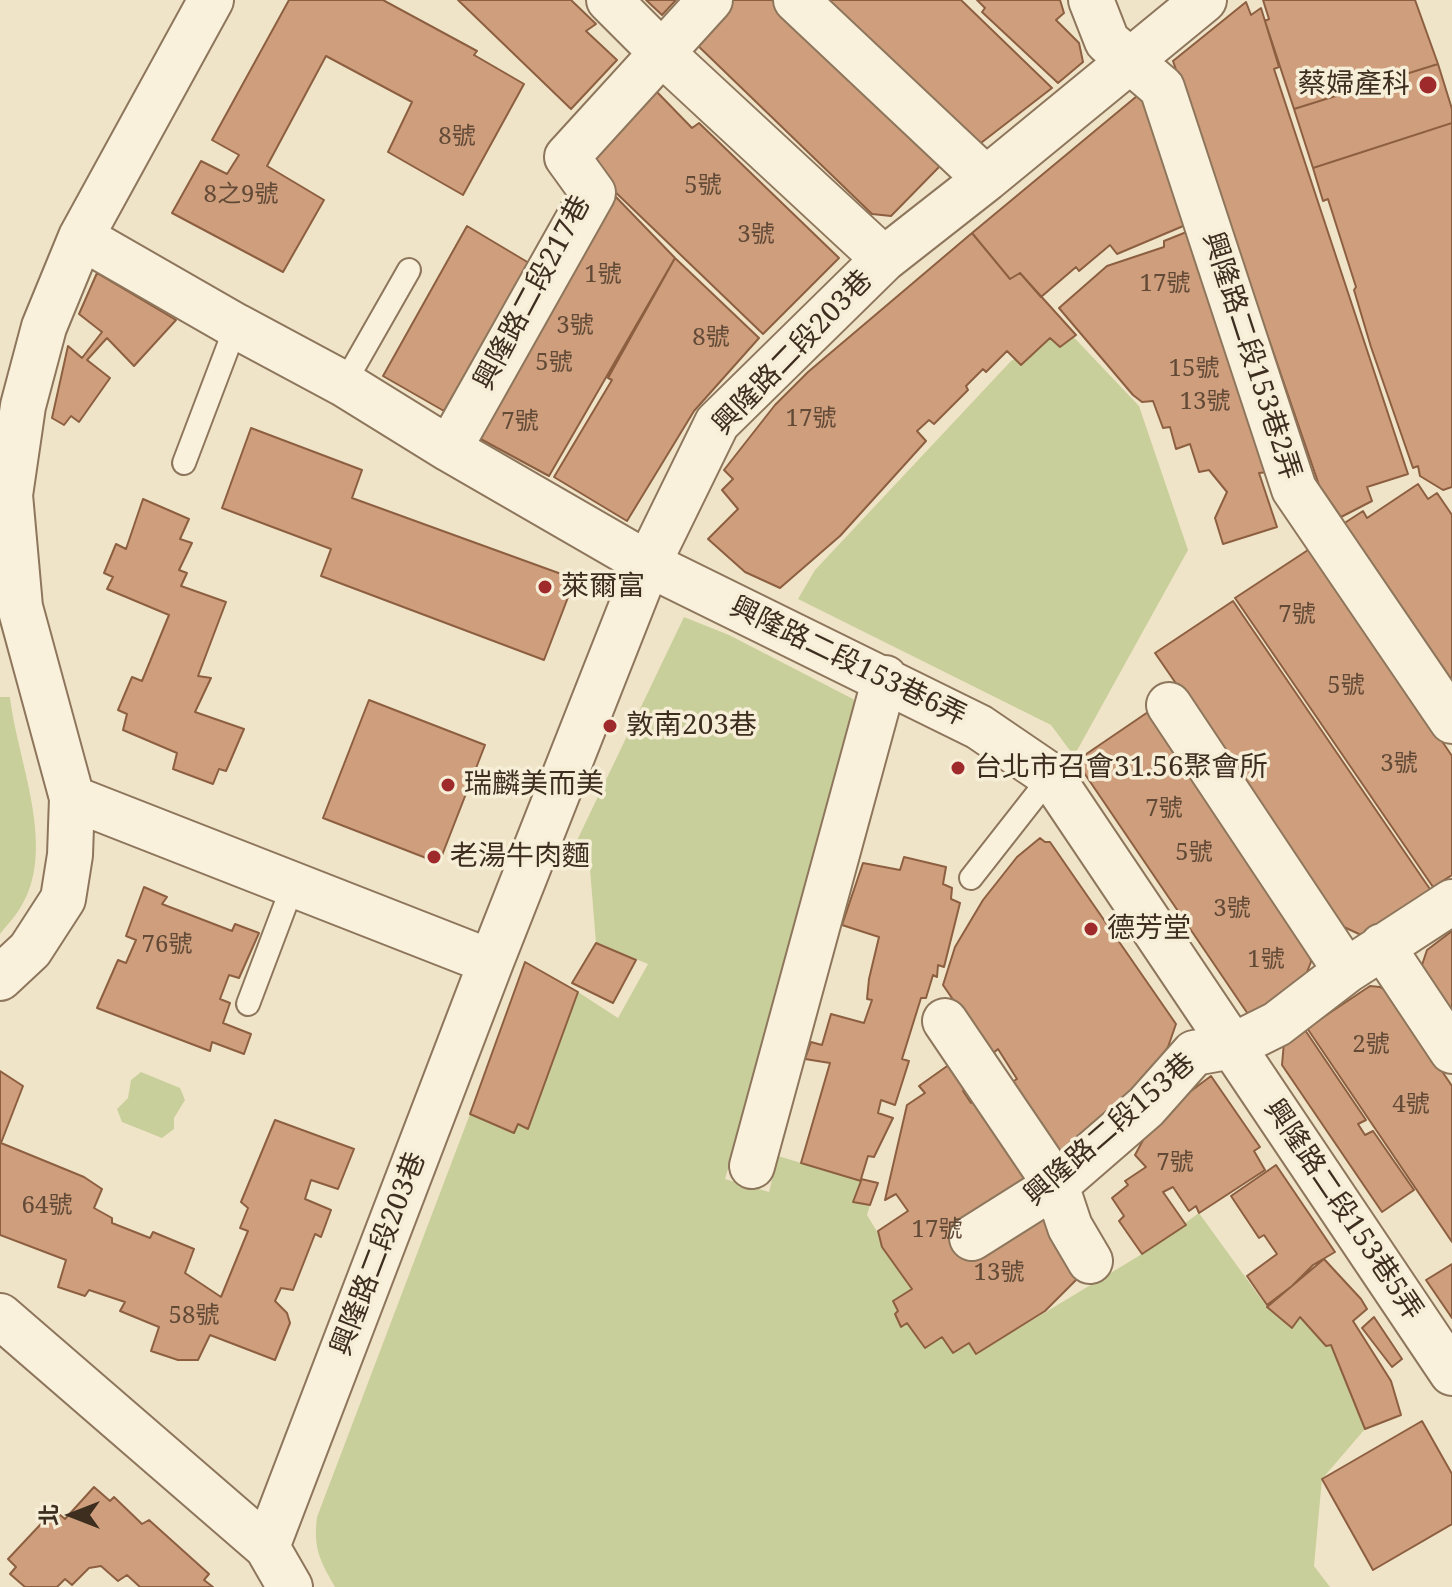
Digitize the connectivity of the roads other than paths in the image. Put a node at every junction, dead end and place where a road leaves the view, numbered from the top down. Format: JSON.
{"nodes":[{"id":1,"x":211,"y":0,"type":"edge"},
{"id":2,"x":609,"y":0,"type":"edge"},
{"id":3,"x":710,"y":0,"type":"edge"},
{"id":4,"x":796,"y":0,"type":"edge"},
{"id":5,"x":1091,"y":0,"type":"edge"},
{"id":6,"x":1204,"y":0,"type":"edge"},
{"id":7,"x":663,"y":54,"type":"junction"},
{"id":8,"x":1130,"y":61,"type":"junction"},
{"id":9,"x":986,"y":179,"type":"junction"},
{"id":10,"x":81,"y":237,"type":"junction"},
{"id":11,"x":884,"y":259,"type":"junction"},
{"id":12,"x":409,"y":270,"type":"dead end"},
{"id":13,"x":236,"y":326,"type":"junction"},
{"id":14,"x":344,"y":384,"type":"junction"},
{"id":15,"x":449,"y":449,"type":"junction"},
{"id":16,"x":184,"y":463,"type":"dead end"},
{"id":17,"x":648,"y":564,"type":"junction"},
{"id":18,"x":885,"y":678,"type":"junction"},
{"id":19,"x":1169,"y":705,"type":"dead end"},
{"id":20,"x":1452,"y":721,"type":"edge"},
{"id":21,"x":1051,"y":776,"type":"junction"},
{"id":22,"x":72,"y":798,"type":"junction"},
{"id":23,"x":971,"y":878,"type":"dead end"},
{"id":24,"x":293,"y":885,"type":"junction"},
{"id":25,"x":1452,"y":902,"type":"edge"},
{"id":26,"x":1382,"y":946,"type":"junction"},
{"id":27,"x":491,"y":962,"type":"junction"},
{"id":28,"x":1346,"y":971,"type":"junction"},
{"id":29,"x":0,"y":978,"type":"edge"},
{"id":30,"x":248,"y":1004,"type":"dead end"},
{"id":31,"x":945,"y":1021,"type":"dead end"},
{"id":32,"x":1233,"y":1046,"type":"junction"},
{"id":33,"x":1452,"y":1051,"type":"edge"},
{"id":34,"x":752,"y":1166,"type":"dead end"},
{"id":35,"x":1056,"y":1185,"type":"junction"},
{"id":36,"x":972,"y":1238,"type":"dead end"},
{"id":37,"x":1090,"y":1261,"type":"dead end"},
{"id":38,"x":0,"y":1316,"type":"edge"},
{"id":39,"x":1452,"y":1373,"type":"edge"},
{"id":40,"x":267,"y":1547,"type":"junction"},
{"id":41,"x":290,"y":1587,"type":"edge"}],
"edges":[{"from":1,"to":10,"type":"street"},
{"from":2,"to":7,"type":"street"},
{"from":3,"to":7,"type":"street","name":"興隆路二段217巷"},
{"from":4,"to":9,"type":"street"},
{"from":5,"to":8,"type":"street","name":"興隆路二段153巷2弄"},
{"from":6,"to":8,"type":"street","name":"興隆路二段203巷"},
{"from":7,"to":11,"type":"street"},
{"from":7,"to":15,"type":"street","name":"興隆路二段217巷"},
{"from":8,"to":9,"type":"street","name":"興隆路二段203巷"},
{"from":8,"to":20,"type":"street","name":"興隆路二段153巷2弄"},
{"from":9,"to":11,"type":"street","name":"興隆路二段203巷"},
{"from":10,"to":13,"type":"street","name":"興隆路二段153巷6弄"},
{"from":10,"to":22,"type":"street"},
{"from":11,"to":17,"type":"street","name":"興隆路二段203巷"},
{"from":12,"to":14,"type":"lane"},
{"from":13,"to":14,"type":"street","name":"興隆路二段153巷6弄"},
{"from":13,"to":16,"type":"lane"},
{"from":14,"to":15,"type":"street","name":"興隆路二段153巷6弄"},
{"from":15,"to":17,"type":"street","name":"興隆路二段153巷6弄"},
{"from":17,"to":18,"type":"street","name":"興隆路二段153巷6弄"},
{"from":17,"to":27,"type":"street","name":"興隆路二段203巷"},
{"from":18,"to":21,"type":"street","name":"興隆路二段153巷6弄"},
{"from":18,"to":34,"type":"street"},
{"from":19,"to":28,"type":"street"},
{"from":21,"to":23,"type":"lane"},
{"from":21,"to":32,"type":"street","name":"興隆路二段153巷6弄"},
{"from":22,"to":24,"type":"street"},
{"from":22,"to":29,"type":"street"},
{"from":24,"to":27,"type":"street"},
{"from":24,"to":30,"type":"lane"},
{"from":25,"to":26,"type":"street","name":"興隆路二段153巷"},
{"from":26,"to":28,"type":"street","name":"興隆路二段153巷"},
{"from":26,"to":33,"type":"street"},
{"from":27,"to":40,"type":"street","name":"興隆路二段203巷"},
{"from":28,"to":32,"type":"street","name":"興隆路二段153巷"},
{"from":31,"to":35,"type":"street"},
{"from":32,"to":35,"type":"street","name":"興隆路二段153巷"},
{"from":32,"to":39,"type":"street","name":"興隆路二段153巷5弄"},
{"from":35,"to":36,"type":"street","name":"興隆路二段153巷"},
{"from":35,"to":37,"type":"street"},
{"from":38,"to":40,"type":"street"},
{"from":40,"to":41,"type":"street"}]}
